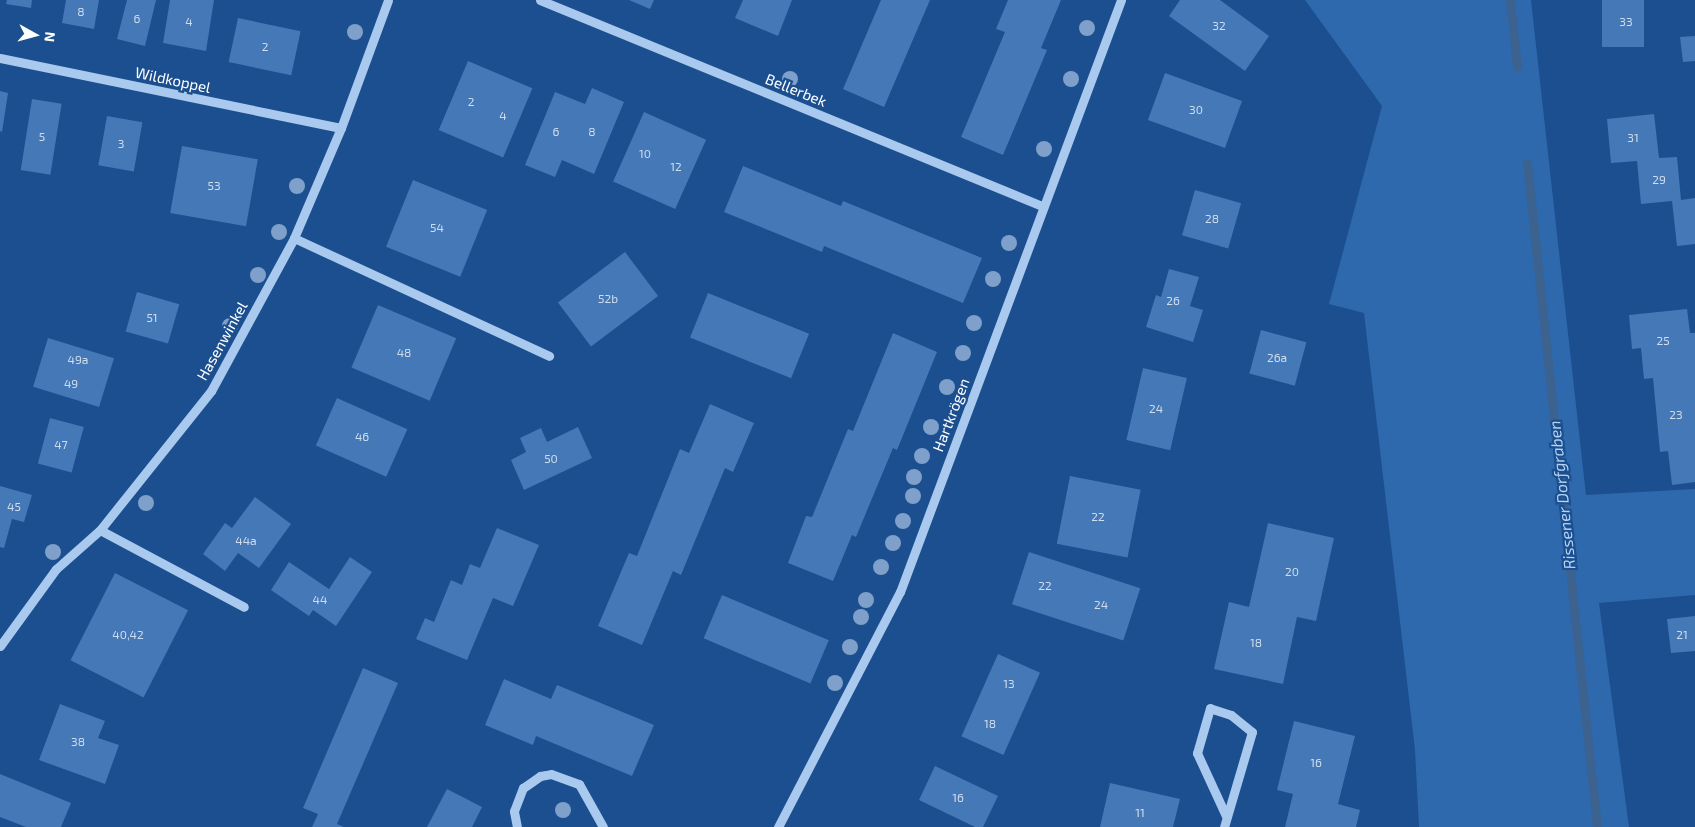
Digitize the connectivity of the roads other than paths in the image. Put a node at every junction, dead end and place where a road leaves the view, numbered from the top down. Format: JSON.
{"nodes":[{"id":1,"x":388,"y":0,"type":"edge"},
{"id":2,"x":540,"y":0,"type":"edge"},
{"id":3,"x":1121,"y":0,"type":"edge"},
{"id":4,"x":0,"y":58,"type":"edge"},
{"id":5,"x":341,"y":128,"type":"junction"},
{"id":6,"x":1042,"y":206,"type":"junction"},
{"id":7,"x":294,"y":238,"type":"junction"},
{"id":8,"x":549,"y":356,"type":"dead end"},
{"id":9,"x":100,"y":530,"type":"junction"},
{"id":10,"x":244,"y":607,"type":"dead end"},
{"id":11,"x":0,"y":646,"type":"edge"},
{"id":12,"x":1226,"y":816,"type":"junction"},
{"id":13,"x":517,"y":827,"type":"edge"},
{"id":14,"x":603,"y":827,"type":"edge"},
{"id":15,"x":778,"y":827,"type":"edge"},
{"id":16,"x":1224,"y":827,"type":"edge"}],
"edges":[{"from":1,"to":5,"type":"street","name":"Hasenwinkel"},
{"from":2,"to":6,"type":"street","name":"Bellerbek"},
{"from":3,"to":6,"type":"street","name":"Hartkrögen"},
{"from":4,"to":5,"type":"street","name":"Wildkoppel"},
{"from":5,"to":7,"type":"street","name":"Hasenwinkel"},
{"from":6,"to":15,"type":"street","name":"Hartkrögen"},
{"from":7,"to":8,"type":"street"},
{"from":7,"to":9,"type":"street","name":"Hasenwinkel"},
{"from":9,"to":10,"type":"street"},
{"from":9,"to":11,"type":"street","name":"Hasenwinkel"},
{"from":12,"to":12,"type":"street"},
{"from":12,"to":16,"type":"street"},
{"from":13,"to":14,"type":"street"}]}
